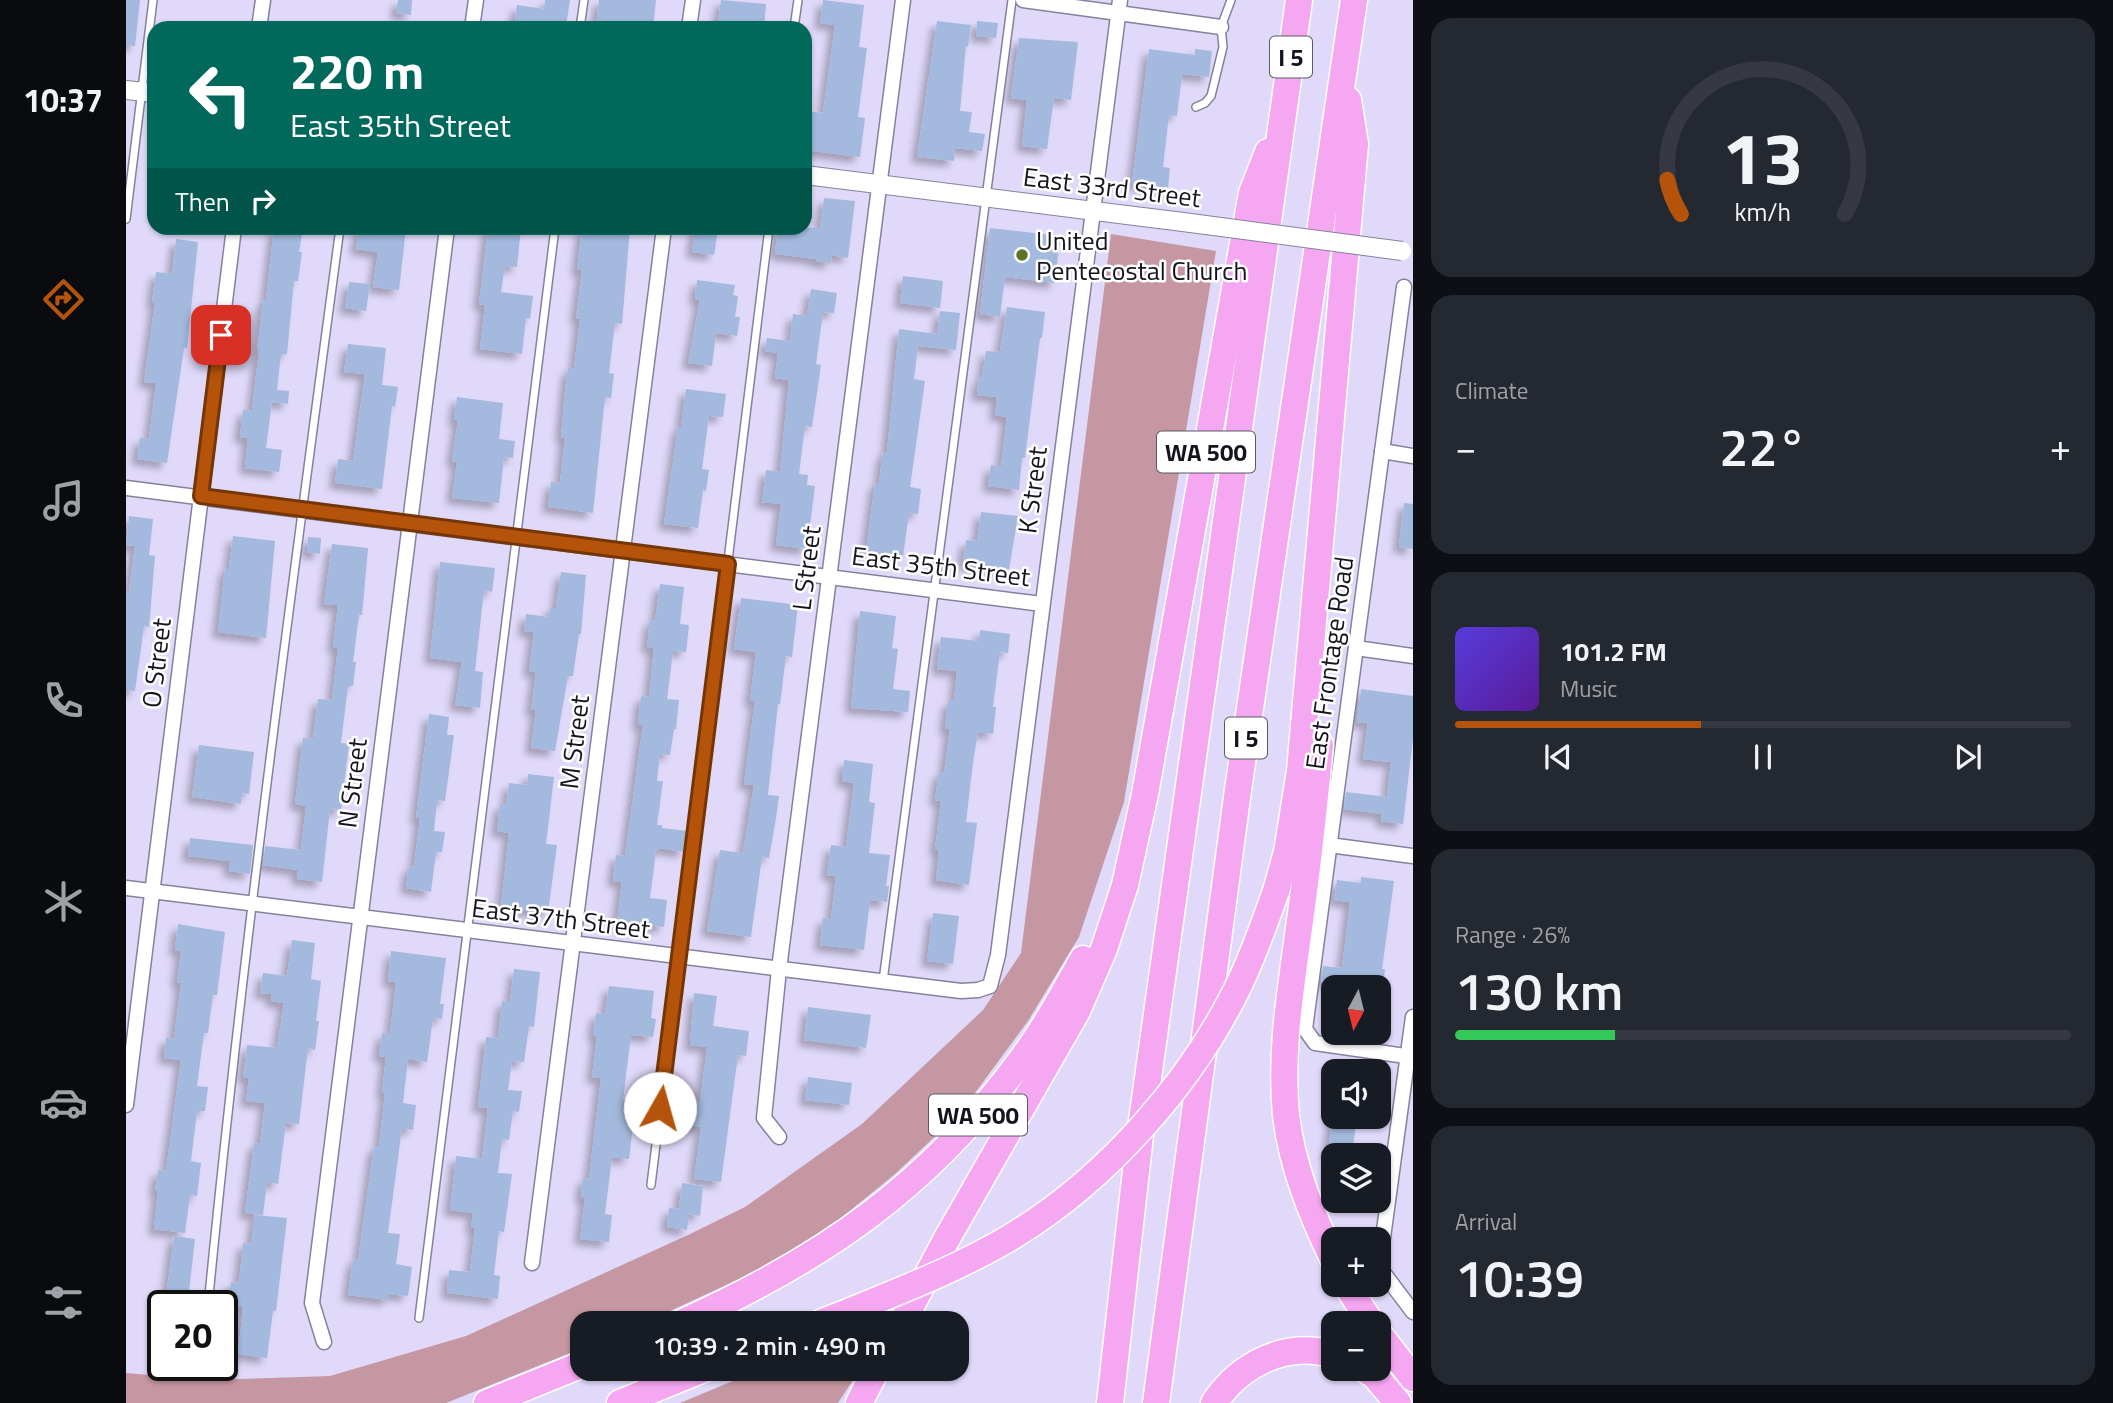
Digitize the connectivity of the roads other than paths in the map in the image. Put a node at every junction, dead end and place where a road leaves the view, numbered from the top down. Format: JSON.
{"nodes":[{"id":1,"x":153,"y":0,"type":"edge"},
{"id":2,"x":263,"y":0,"type":"edge"},
{"id":3,"x":476,"y":0,"type":"edge"},
{"id":4,"x":584,"y":0,"type":"edge"},
{"id":5,"x":693,"y":0,"type":"edge"},
{"id":6,"x":798,"y":0,"type":"edge"},
{"id":7,"x":903,"y":0,"type":"edge"},
{"id":8,"x":1012,"y":0,"type":"edge"},
{"id":9,"x":1023,"y":0,"type":"edge"},
{"id":10,"x":1231,"y":0,"type":"edge"},
{"id":11,"x":1299,"y":0,"type":"edge"},
{"id":12,"x":1354,"y":0,"type":"edge"},
{"id":13,"x":1119,"y":6,"type":"edge"},
{"id":14,"x":150,"y":21,"type":"edge"},
{"id":15,"x":260,"y":21,"type":"edge"},
{"id":16,"x":473,"y":21,"type":"edge"},
{"id":17,"x":581,"y":21,"type":"edge"},
{"id":18,"x":690,"y":21,"type":"edge"},
{"id":19,"x":795,"y":21,"type":"edge"},
{"id":20,"x":1221,"y":27,"type":"junction"},
{"id":21,"x":147,"y":46,"type":"edge"},
{"id":22,"x":1344,"y":74,"type":"junction"},
{"id":23,"x":141,"y":92,"type":"edge"},
{"id":24,"x":1196,"y":107,"type":"dead end"},
{"id":25,"x":1283,"y":115,"type":"junction"},
{"id":26,"x":812,"y":176,"type":"edge"},
{"id":27,"x":878,"y":184,"type":"junction"},
{"id":28,"x":986,"y":197,"type":"junction"},
{"id":29,"x":1093,"y":211,"type":"junction"},
{"id":30,"x":126,"y":219,"type":"edge"},
{"id":31,"x":233,"y":235,"type":"edge"},
{"id":32,"x":339,"y":235,"type":"edge"},
{"id":33,"x":446,"y":235,"type":"edge"},
{"id":34,"x":554,"y":235,"type":"edge"},
{"id":35,"x":663,"y":235,"type":"edge"},
{"id":36,"x":768,"y":235,"type":"edge"},
{"id":37,"x":1408,"y":252,"type":"edge"},
{"id":38,"x":1404,"y":287,"type":"dead end"},
{"id":39,"x":1382,"y":451,"type":"junction"},
{"id":40,"x":1413,"y":456,"type":"edge"},
{"id":41,"x":126,"y":488,"type":"edge"},
{"id":42,"x":1323,"y":495,"type":"junction"},
{"id":43,"x":201,"y":496,"type":"junction"},
{"id":44,"x":302,"y":510,"type":"junction"},
{"id":45,"x":410,"y":524,"type":"junction"},
{"id":46,"x":516,"y":537,"type":"junction"},
{"id":47,"x":623,"y":551,"type":"junction"},
{"id":48,"x":728,"y":564,"type":"junction"},
{"id":49,"x":830,"y":577,"type":"junction"},
{"id":50,"x":935,"y":590,"type":"junction"},
{"id":51,"x":1042,"y":604,"type":"junction"},
{"id":52,"x":1356,"y":648,"type":"junction"},
{"id":53,"x":1413,"y":656,"type":"edge"},
{"id":54,"x":1144,"y":794,"type":"junction"},
{"id":55,"x":1329,"y":845,"type":"junction"},
{"id":56,"x":1413,"y":856,"type":"edge"},
{"id":57,"x":126,"y":888,"type":"edge"},
{"id":58,"x":153,"y":891,"type":"junction"},
{"id":59,"x":254,"y":905,"type":"junction"},
{"id":60,"x":360,"y":918,"type":"junction"},
{"id":61,"x":468,"y":931,"type":"junction"},
{"id":62,"x":573,"y":944,"type":"junction"},
{"id":63,"x":679,"y":957,"type":"junction"},
{"id":64,"x":779,"y":969,"type":"junction"},
{"id":65,"x":883,"y":982,"type":"junction"},
{"id":66,"x":990,"y":986,"type":"joint"},
{"id":67,"x":1413,"y":1017,"type":"edge"},
{"id":68,"x":1410,"y":1056,"type":"edge"},
{"id":69,"x":126,"y":1105,"type":"edge"},
{"id":70,"x":779,"y":1137,"type":"dead end"},
{"id":71,"x":651,"y":1185,"type":"dead end"},
{"id":72,"x":1321,"y":1234,"type":"edge"},
{"id":73,"x":532,"y":1264,"type":"dead end"},
{"id":74,"x":210,"y":1290,"type":"edge"},
{"id":75,"x":708,"y":1311,"type":"edge"},
{"id":76,"x":850,"y":1311,"type":"edge"},
{"id":77,"x":909,"y":1311,"type":"edge"},
{"id":78,"x":1413,"y":1312,"type":"edge"},
{"id":79,"x":419,"y":1318,"type":"dead end"},
{"id":80,"x":324,"y":1342,"type":"dead end"},
{"id":81,"x":1391,"y":1350,"type":"edge"},
{"id":82,"x":1321,"y":1352,"type":"edge"},
{"id":83,"x":570,"y":1369,"type":"edge"},
{"id":84,"x":1413,"y":1378,"type":"edge"},
{"id":85,"x":674,"y":1381,"type":"edge"},
{"id":86,"x":870,"y":1381,"type":"edge"},
{"id":87,"x":1379,"y":1381,"type":"edge"},
{"id":88,"x":632,"y":1398,"type":"edge"},
{"id":89,"x":487,"y":1403,"type":"edge"},
{"id":90,"x":859,"y":1403,"type":"edge"},
{"id":91,"x":1110,"y":1403,"type":"edge"},
{"id":92,"x":1156,"y":1403,"type":"edge"},
{"id":93,"x":1214,"y":1403,"type":"edge"},
{"id":94,"x":1398,"y":1403,"type":"edge"}],
"edges":[{"from":1,"to":14,"type":"lane"},
{"from":2,"to":15,"type":"street"},
{"from":3,"to":16,"type":"street"},
{"from":4,"to":17,"type":"lane"},
{"from":5,"to":18,"type":"street"},
{"from":6,"to":19,"type":"lane"},
{"from":7,"to":27,"type":"street","name":"L Street"},
{"from":8,"to":28,"type":"lane"},
{"from":9,"to":13,"type":"street"},
{"from":10,"to":20,"type":"lane"},
{"from":11,"to":25,"type":"highway","number":"I 5"},
{"from":12,"to":22,"type":"highway","number":"I 5"},
{"from":13,"to":20,"type":"street"},
{"from":13,"to":29,"type":"street","name":"K Street"},
{"from":20,"to":24,"type":"lane"},
{"from":21,"to":23,"type":"lane"},
{"from":22,"to":42,"type":"highway"},
{"from":22,"to":92,"type":"highway","number":"I 5"},
{"from":23,"to":30,"type":"lane"},
{"from":25,"to":54,"type":"highway","number":"WA 500"},
{"from":25,"to":91,"type":"highway","number":"I 5"},
{"from":26,"to":27,"type":"street","name":"East 33rd Street"},
{"from":27,"to":28,"type":"street","name":"East 33rd Street"},
{"from":27,"to":49,"type":"street","name":"L Street"},
{"from":28,"to":29,"type":"street","name":"East 33rd Street"},
{"from":28,"to":50,"type":"lane"},
{"from":29,"to":37,"type":"street","name":"East 33rd Street","bridge":true},
{"from":29,"to":51,"type":"street","name":"K Street"},
{"from":31,"to":43,"type":"street","name":"O Street"},
{"from":32,"to":44,"type":"lane"},
{"from":33,"to":45,"type":"street","name":"N Street"},
{"from":34,"to":46,"type":"lane"},
{"from":35,"to":47,"type":"street","name":"M Street"},
{"from":36,"to":48,"type":"lane"},
{"from":38,"to":39,"type":"street","name":"East Frontage Road"},
{"from":39,"to":40,"type":"street"},
{"from":39,"to":52,"type":"street","name":"East Frontage Road"},
{"from":41,"to":43,"type":"street","name":"East 35th Street"},
{"from":42,"to":72,"type":"highway"},
{"from":42,"to":76,"type":"highway","bridge":true},
{"from":43,"to":44,"type":"street","name":"East 35th Street"},
{"from":43,"to":58,"type":"street","name":"O Street"},
{"from":44,"to":45,"type":"street","name":"East 35th Street"},
{"from":44,"to":59,"type":"lane"},
{"from":45,"to":46,"type":"street","name":"East 35th Street"},
{"from":45,"to":60,"type":"street","name":"N Street"},
{"from":46,"to":47,"type":"street","name":"East 35th Street"},
{"from":46,"to":61,"type":"lane"},
{"from":47,"to":48,"type":"street","name":"East 35th Street"},
{"from":47,"to":62,"type":"street","name":"M Street"},
{"from":48,"to":49,"type":"street","name":"East 35th Street"},
{"from":48,"to":63,"type":"lane"},
{"from":49,"to":50,"type":"street","name":"East 35th Street"},
{"from":49,"to":64,"type":"street","name":"L Street"},
{"from":50,"to":51,"type":"street","name":"East 35th Street"},
{"from":50,"to":65,"type":"lane"},
{"from":51,"to":66,"type":"street","name":"K Street"},
{"from":52,"to":53,"type":"street"},
{"from":52,"to":55,"type":"street","name":"East Frontage Road"},
{"from":54,"to":75,"type":"highway","number":"WA 500"},
{"from":54,"to":77,"type":"highway"},
{"from":55,"to":56,"type":"street"},
{"from":55,"to":68,"type":"street","name":"East Frontage Road"},
{"from":57,"to":58,"type":"street","name":"East 37th Street"},
{"from":58,"to":59,"type":"street","name":"East 37th Street"},
{"from":58,"to":69,"type":"street","name":"O Street"},
{"from":59,"to":60,"type":"street","name":"East 37th Street"},
{"from":59,"to":74,"type":"lane"},
{"from":60,"to":61,"type":"street","name":"East 37th Street"},
{"from":60,"to":80,"type":"street","name":"N Street"},
{"from":61,"to":62,"type":"street","name":"East 37th Street"},
{"from":61,"to":79,"type":"lane"},
{"from":62,"to":63,"type":"street","name":"East 37th Street"},
{"from":62,"to":73,"type":"street","name":"M Street"},
{"from":63,"to":64,"type":"street","name":"East 37th Street"},
{"from":63,"to":71,"type":"lane"},
{"from":64,"to":65,"type":"street","name":"East 37th Street"},
{"from":64,"to":70,"type":"street","name":"L Street"},
{"from":65,"to":66,"type":"street","name":"East 37th Street"},
{"from":67,"to":68,"type":"street"},
{"from":68,"to":78,"type":"street"},
{"from":81,"to":84,"type":"highway"},
{"from":82,"to":93,"type":"highway"},
{"from":83,"to":89,"type":"highway"},
{"from":85,"to":88,"type":"highway"},
{"from":86,"to":90,"type":"highway"},
{"from":87,"to":94,"type":"highway"}]}
